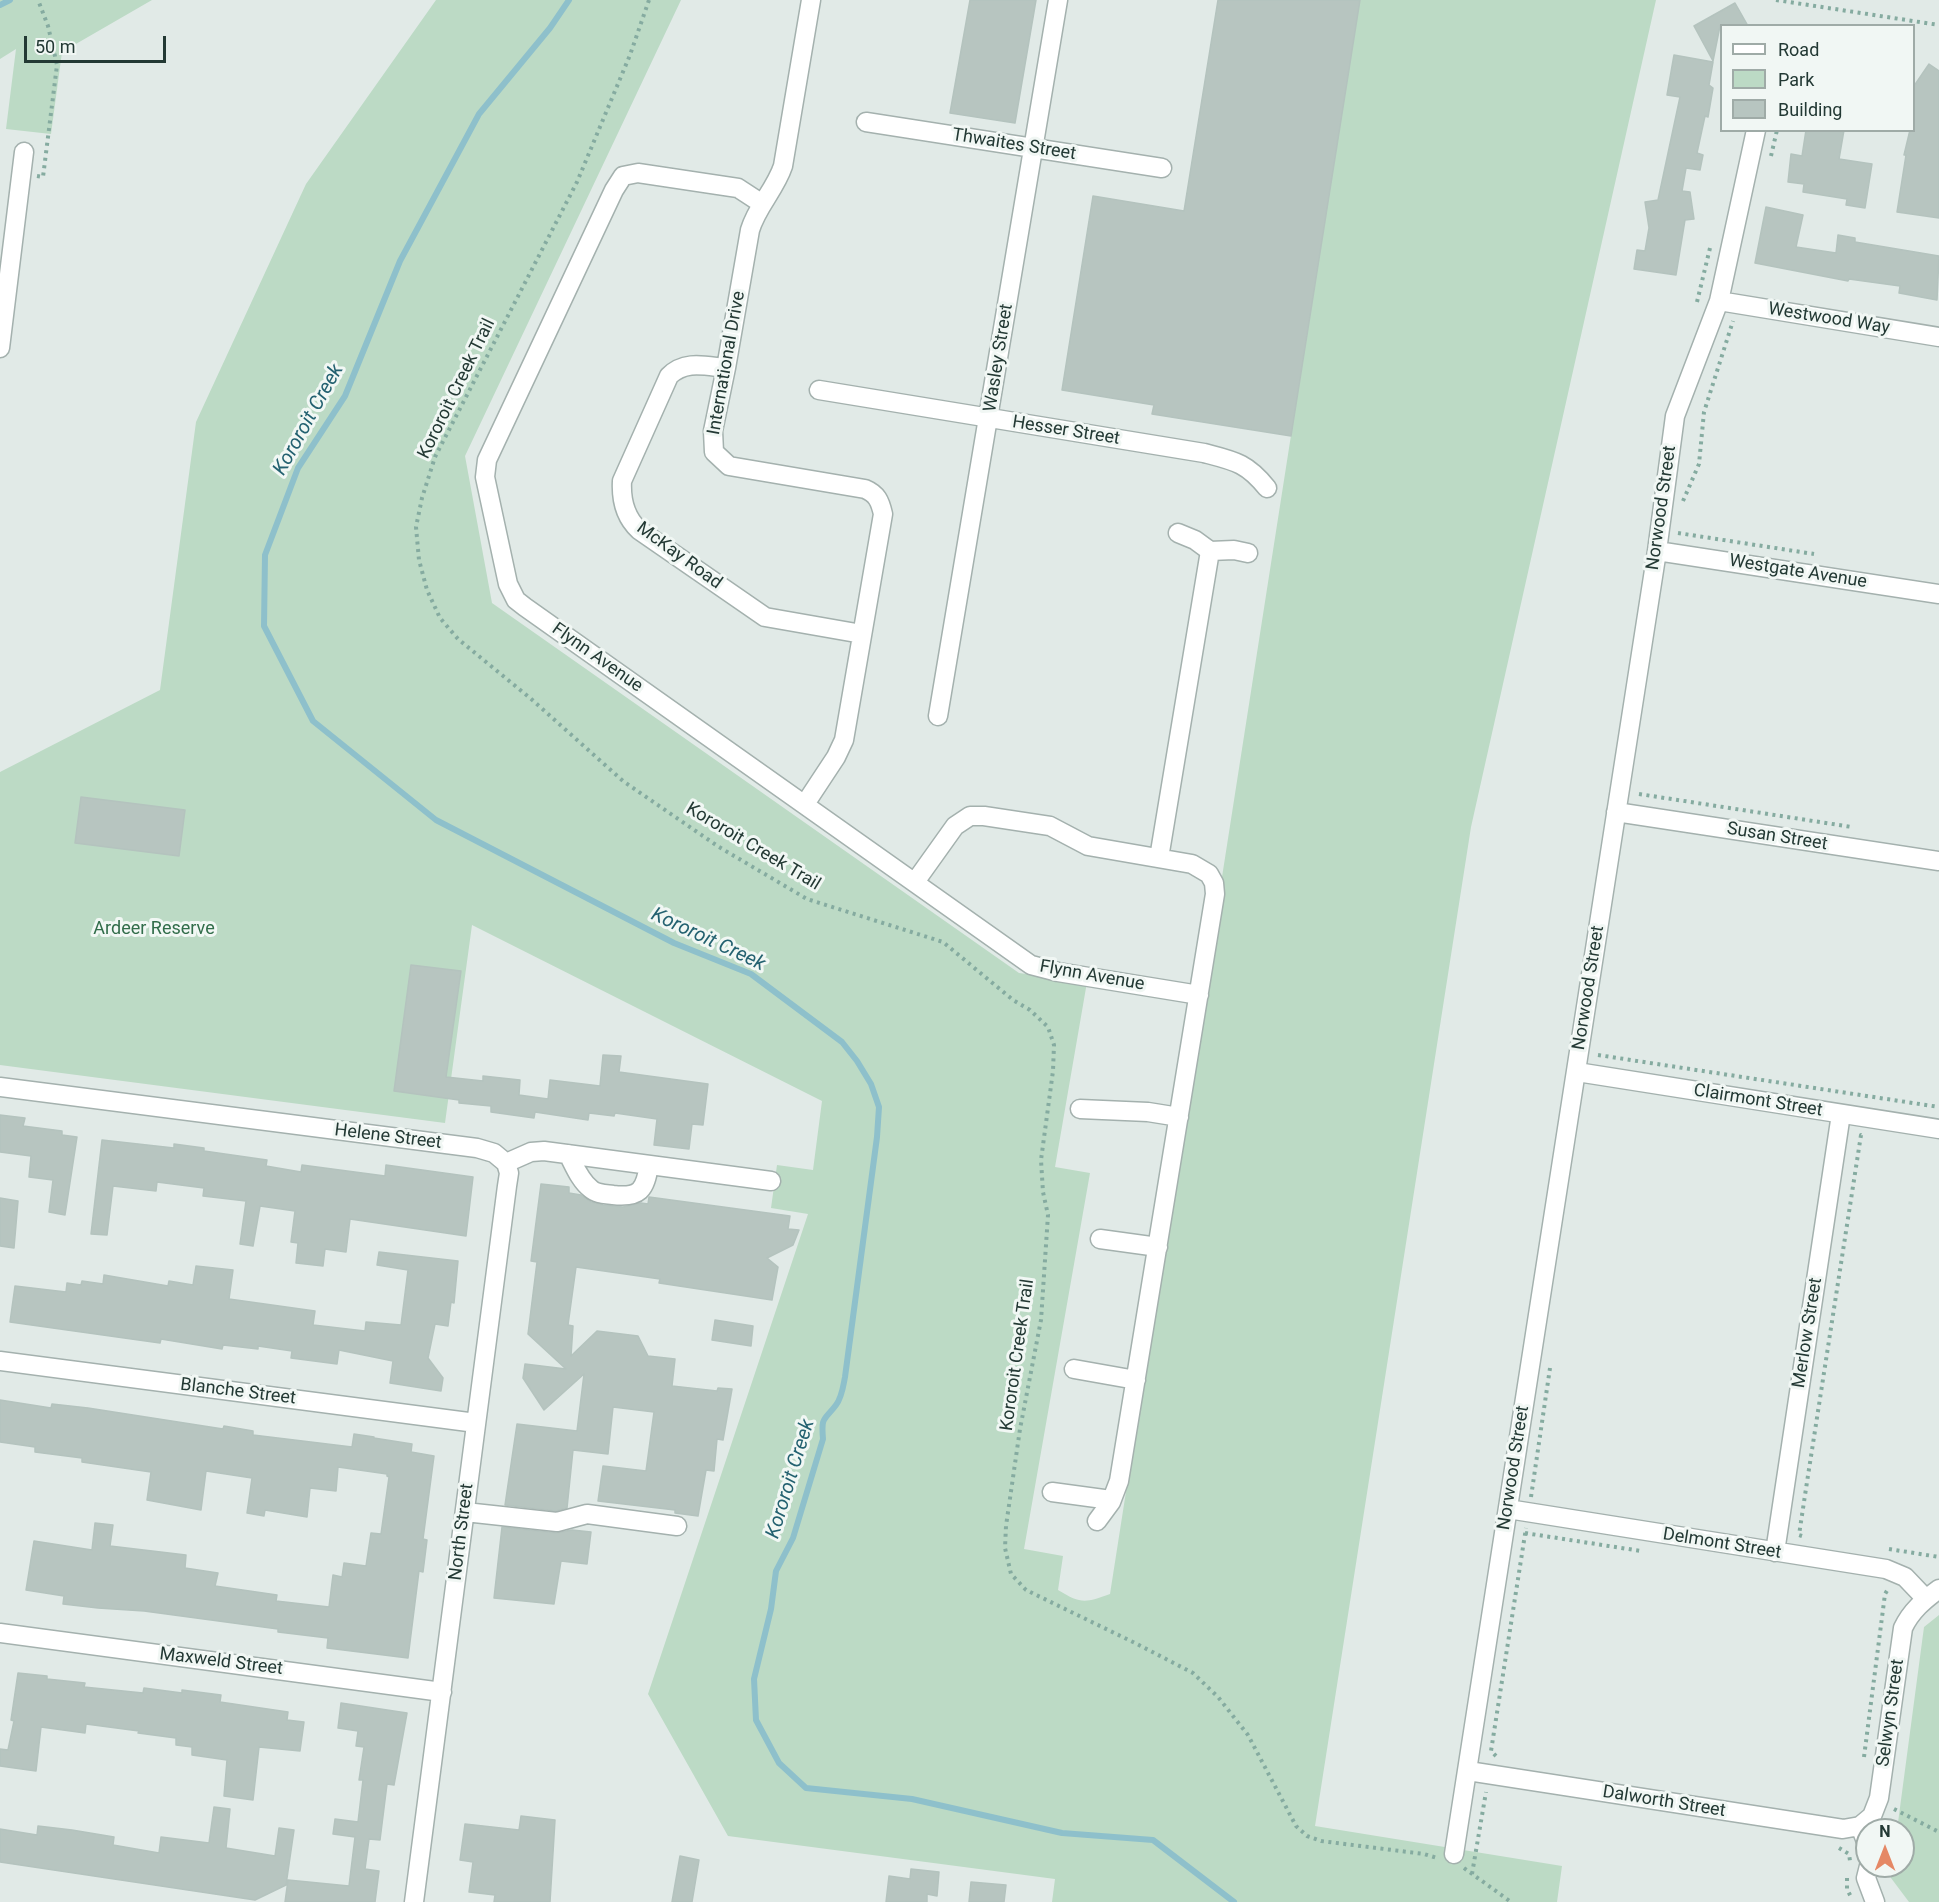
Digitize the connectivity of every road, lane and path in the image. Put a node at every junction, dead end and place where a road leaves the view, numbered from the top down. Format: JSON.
{"nodes":[{"id":1,"x":38,"y":0,"type":"edge"},
{"id":2,"x":649,"y":0,"type":"edge"},
{"id":3,"x":1058,"y":0,"type":"edge"},
{"id":4,"x":1776,"y":0,"type":"edge"},
{"id":5,"x":810,"y":2,"type":"edge"},
{"id":6,"x":1939,"y":25,"type":"edge"},
{"id":7,"x":867,"y":122,"type":"dead end"},
{"id":8,"x":1756,"y":132,"type":"edge"},
{"id":9,"x":1777,"y":132,"type":"edge"},
{"id":10,"x":1034,"y":148,"type":"junction"},
{"id":11,"x":24,"y":152,"type":"dead end"},
{"id":12,"x":1771,"y":159,"type":"dead end"},
{"id":13,"x":1162,"y":168,"type":"dead end"},
{"id":14,"x":21,"y":174,"type":"junction"},
{"id":15,"x":761,"y":203,"type":"junction"},
{"id":16,"x":1719,"y":301,"type":"junction"},
{"id":17,"x":1739,"y":304,"type":"junction"},
{"id":18,"x":1939,"y":337,"type":"edge"},
{"id":19,"x":0,"y":348,"type":"edge"},
{"id":20,"x":726,"y":368,"type":"junction"},
{"id":21,"x":819,"y":390,"type":"dead end"},
{"id":22,"x":989,"y":418,"type":"junction"},
{"id":23,"x":1267,"y":488,"type":"dead end"},
{"id":24,"x":1682,"y":512,"type":"dead end"},
{"id":25,"x":1680,"y":522,"type":"dead end"},
{"id":26,"x":1178,"y":533,"type":"dead end"},
{"id":27,"x":1678,"y":533,"type":"junction"},
{"id":28,"x":1210,"y":550,"type":"junction"},
{"id":29,"x":1666,"y":552,"type":"junction"},
{"id":30,"x":1248,"y":553,"type":"dead end"},
{"id":31,"x":1821,"y":555,"type":"dead end"},
{"id":32,"x":1939,"y":594,"type":"edge"},
{"id":33,"x":862,"y":634,"type":"junction"},
{"id":34,"x":938,"y":716,"type":"dead end"},
{"id":35,"x":1640,"y":784,"type":"dead end"},
{"id":36,"x":1639,"y":794,"type":"junction"},
{"id":37,"x":805,"y":804,"type":"junction"},
{"id":38,"x":1616,"y":812,"type":"junction"},
{"id":39,"x":1636,"y":816,"type":"junction"},
{"id":40,"x":1858,"y":828,"type":"dead end"},
{"id":41,"x":1159,"y":858,"type":"junction"},
{"id":42,"x":1939,"y":861,"type":"edge"},
{"id":43,"x":915,"y":882,"type":"junction"},
{"id":44,"x":1199,"y":994,"type":"junction"},
{"id":45,"x":1577,"y":1072,"type":"junction"},
{"id":46,"x":1595,"y":1075,"type":"junction"},
{"id":47,"x":0,"y":1087,"type":"edge"},
{"id":48,"x":1939,"y":1107,"type":"edge"},
{"id":49,"x":1080,"y":1109,"type":"dead end"},
{"id":50,"x":1841,"y":1114,"type":"junction"},
{"id":51,"x":1179,"y":1117,"type":"junction"},
{"id":52,"x":1939,"y":1129,"type":"edge"},
{"id":53,"x":1872,"y":1137,"type":"dead end"},
{"id":54,"x":568,"y":1154,"type":"junction"},
{"id":55,"x":506,"y":1163,"type":"junction"},
{"id":56,"x":649,"y":1165,"type":"junction"},
{"id":57,"x":771,"y":1181,"type":"dead end"},
{"id":58,"x":1100,"y":1239,"type":"dead end"},
{"id":59,"x":1158,"y":1247,"type":"junction"},
{"id":60,"x":0,"y":1361,"type":"edge"},
{"id":61,"x":1551,"y":1365,"type":"dead end"},
{"id":62,"x":1074,"y":1370,"type":"dead end"},
{"id":63,"x":1136,"y":1380,"type":"junction"},
{"id":64,"x":476,"y":1423,"type":"junction"},
{"id":65,"x":1052,"y":1491,"type":"dead end"},
{"id":66,"x":1111,"y":1500,"type":"junction"},
{"id":67,"x":1508,"y":1509,"type":"junction"},
{"id":68,"x":465,"y":1512,"type":"junction"},
{"id":69,"x":1528,"y":1512,"type":"junction"},
{"id":70,"x":1097,"y":1521,"type":"dead end"},
{"id":71,"x":676,"y":1526,"type":"dead end"},
{"id":72,"x":1810,"y":1537,"type":"dead end"},
{"id":73,"x":1886,"y":1549,"type":"dead end"},
{"id":74,"x":1775,"y":1552,"type":"junction"},
{"id":75,"x":1908,"y":1552,"type":"junction"},
{"id":76,"x":1939,"y":1557,"type":"edge"},
{"id":77,"x":1900,"y":1574,"type":"junction"},
{"id":78,"x":1932,"y":1594,"type":"edge"},
{"id":79,"x":0,"y":1633,"type":"edge"},
{"id":80,"x":442,"y":1692,"type":"junction"},
{"id":81,"x":1491,"y":1751,"type":"junction"},
{"id":82,"x":1497,"y":1757,"type":"dead end"},
{"id":83,"x":1863,"y":1768,"type":"dead end"},
{"id":84,"x":1468,"y":1772,"type":"junction"},
{"id":85,"x":1488,"y":1775,"type":"junction"},
{"id":86,"x":1485,"y":1794,"type":"junction"},
{"id":87,"x":1497,"y":1796,"type":"dead end"},
{"id":88,"x":1879,"y":1798,"type":"junction"},
{"id":89,"x":1870,"y":1818,"type":"edge"},
{"id":90,"x":1855,"y":1827,"type":"edge"},
{"id":91,"x":1939,"y":1832,"type":"edge"},
{"id":92,"x":1839,"y":1848,"type":"dead end"},
{"id":93,"x":1454,"y":1860,"type":"junction"},
{"id":94,"x":1850,"y":1864,"type":"dead end"},
{"id":95,"x":1848,"y":1871,"type":"dead end"},
{"id":96,"x":1472,"y":1874,"type":"junction"},
{"id":97,"x":1866,"y":1878,"type":"edge"},
{"id":98,"x":414,"y":1902,"type":"edge"},
{"id":99,"x":1511,"y":1902,"type":"edge"},
{"id":100,"x":1855,"y":1902,"type":"edge"},
{"id":101,"x":1875,"y":1902,"type":"edge"}],
"edges":[{"from":1,"to":14,"type":"path"},
{"from":2,"to":93,"type":"path","name":"Kororoit Creek Trail"},
{"from":3,"to":10,"type":"street","name":"Wasley Street"},
{"from":4,"to":6,"type":"path"},
{"from":5,"to":15,"type":"street","name":"International Drive"},
{"from":7,"to":10,"type":"street","name":"Thwaites Street"},
{"from":8,"to":16,"type":"street","name":"Norwood Street"},
{"from":9,"to":12,"type":"path"},
{"from":10,"to":13,"type":"street","name":"Thwaites Street"},
{"from":10,"to":22,"type":"street","name":"Wasley Street"},
{"from":11,"to":14,"type":"street"},
{"from":14,"to":19,"type":"street"},
{"from":15,"to":20,"type":"street","name":"International Drive"},
{"from":15,"to":37,"type":"street","name":"Flynn Avenue"},
{"from":16,"to":17,"type":"street","name":"Westwood Way"},
{"from":16,"to":29,"type":"street","name":"Norwood Street"},
{"from":17,"to":18,"type":"street","name":"Westwood Way"},
{"from":17,"to":24,"type":"path"},
{"from":20,"to":33,"type":"street","name":"International Drive"},
{"from":20,"to":33,"type":"street","name":"McKay Road"},
{"from":21,"to":22,"type":"street","name":"Hesser Street"},
{"from":22,"to":23,"type":"street","name":"Hesser Street"},
{"from":22,"to":34,"type":"street","name":"Wasley Street"},
{"from":25,"to":27,"type":"path"},
{"from":26,"to":28,"type":"street"},
{"from":27,"to":29,"type":"path"},
{"from":27,"to":31,"type":"path"},
{"from":28,"to":30,"type":"street"},
{"from":28,"to":41,"type":"street"},
{"from":29,"to":32,"type":"street","name":"Westgate Avenue"},
{"from":29,"to":38,"type":"street","name":"Norwood Street"},
{"from":33,"to":37,"type":"street","name":"International Drive"},
{"from":35,"to":36,"type":"path"},
{"from":36,"to":39,"type":"path"},
{"from":36,"to":40,"type":"path"},
{"from":37,"to":43,"type":"street","name":"Flynn Avenue"},
{"from":38,"to":39,"type":"street","name":"Susan Street"},
{"from":38,"to":45,"type":"street","name":"Norwood Street"},
{"from":39,"to":42,"type":"street","name":"Susan Street"},
{"from":41,"to":43,"type":"street"},
{"from":41,"to":44,"type":"street"},
{"from":43,"to":44,"type":"street","name":"Flynn Avenue"},
{"from":44,"to":51,"type":"street"},
{"from":45,"to":46,"type":"street","name":"Clairmont Street"},
{"from":45,"to":67,"type":"street","name":"Norwood Street"},
{"from":46,"to":48,"type":"path"},
{"from":46,"to":50,"type":"street","name":"Clairmont Street"},
{"from":47,"to":55,"type":"street","name":"Helene Street"},
{"from":49,"to":51,"type":"street"},
{"from":50,"to":52,"type":"street","name":"Clairmont Street"},
{"from":50,"to":74,"type":"street","name":"Merlow Street"},
{"from":51,"to":59,"type":"street"},
{"from":53,"to":72,"type":"path"},
{"from":54,"to":55,"type":"street"},
{"from":54,"to":56,"type":"street"},
{"from":54,"to":56,"type":"street"},
{"from":55,"to":64,"type":"street","name":"North Street"},
{"from":56,"to":57,"type":"street"},
{"from":58,"to":59,"type":"street"},
{"from":59,"to":63,"type":"street"},
{"from":60,"to":64,"type":"street","name":"Blanche Street"},
{"from":61,"to":69,"type":"path"},
{"from":62,"to":63,"type":"street"},
{"from":63,"to":66,"type":"street"},
{"from":64,"to":68,"type":"street","name":"North Street"},
{"from":65,"to":66,"type":"street"},
{"from":66,"to":70,"type":"street"},
{"from":67,"to":69,"type":"street","name":"Delmont Street"},
{"from":67,"to":84,"type":"street","name":"Norwood Street"},
{"from":68,"to":71,"type":"street"},
{"from":68,"to":80,"type":"street","name":"North Street"},
{"from":69,"to":74,"type":"street","name":"Delmont Street"},
{"from":69,"to":81,"type":"path"},
{"from":73,"to":75,"type":"path"},
{"from":74,"to":77,"type":"street","name":"Delmont Street"},
{"from":75,"to":76,"type":"path"},
{"from":75,"to":77,"type":"path"},
{"from":77,"to":78,"type":"street","name":"Delmont Street"},
{"from":77,"to":83,"type":"path"},
{"from":78,"to":88,"type":"street","name":"Selwyn Street"},
{"from":79,"to":80,"type":"street","name":"Maxweld Street"},
{"from":80,"to":98,"type":"street","name":"North Street"},
{"from":81,"to":82,"type":"path"},
{"from":81,"to":85,"type":"path"},
{"from":84,"to":85,"type":"street","name":"Dalworth Street"},
{"from":84,"to":93,"type":"street","name":"Norwood Street"},
{"from":85,"to":86,"type":"path"},
{"from":85,"to":90,"type":"street","name":"Dalworth Street"},
{"from":86,"to":87,"type":"path"},
{"from":86,"to":96,"type":"path"},
{"from":88,"to":89,"type":"street","name":"Selwyn Street"},
{"from":88,"to":91,"type":"path"},
{"from":92,"to":94,"type":"path"},
{"from":93,"to":96,"type":"path","name":"Kororoit Creek Trail"},
{"from":95,"to":100,"type":"path"},
{"from":96,"to":99,"type":"path","name":"Kororoit Creek Trail"},
{"from":97,"to":101,"type":"street"}]}
